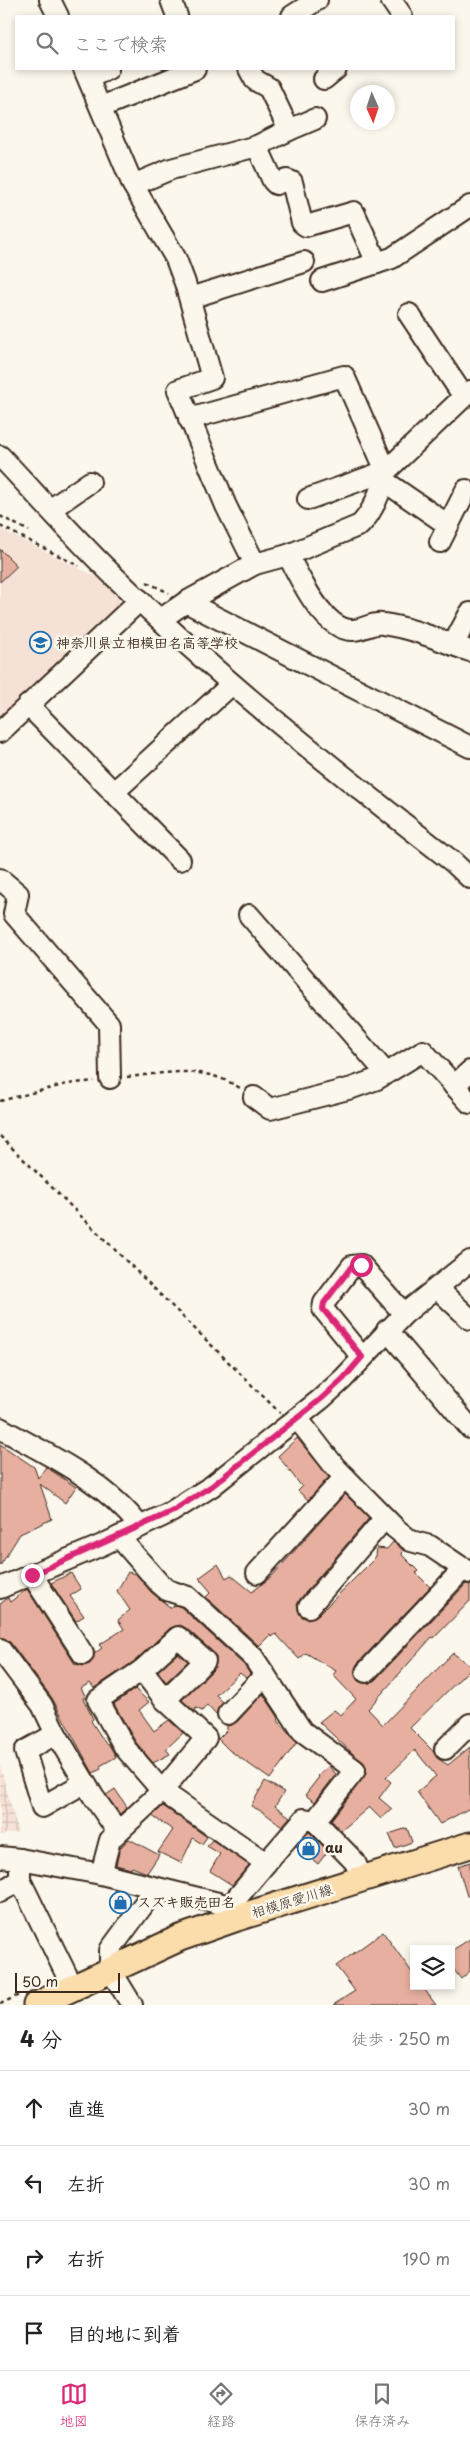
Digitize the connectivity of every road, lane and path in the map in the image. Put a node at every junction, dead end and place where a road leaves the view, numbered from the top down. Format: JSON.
{"nodes":[{"id":1,"x":50,"y":0,"type":"edge"},
{"id":2,"x":172,"y":0,"type":"edge"},
{"id":3,"x":317,"y":0,"type":"edge"},
{"id":4,"x":391,"y":0,"type":"edge"},
{"id":5,"x":58,"y":15,"type":"edge"},
{"id":6,"x":177,"y":15,"type":"edge"},
{"id":7,"x":294,"y":15,"type":"edge"},
{"id":8,"x":401,"y":15,"type":"edge"},
{"id":9,"x":103,"y":70,"type":"edge"},
{"id":10,"x":193,"y":70,"type":"edge"},
{"id":11,"x":250,"y":70,"type":"edge"},
{"id":12,"x":87,"y":73,"type":"edge"},
{"id":13,"x":101,"y":107,"type":"junction"},
{"id":14,"x":314,"y":119,"type":"dead end"},
{"id":15,"x":289,"y":130,"type":"junction"},
{"id":16,"x":257,"y":146,"type":"junction"},
{"id":17,"x":133,"y":185,"type":"junction"},
{"id":18,"x":470,"y":206,"type":"edge"},
{"id":19,"x":304,"y":262,"type":"dead end"},
{"id":20,"x":377,"y":263,"type":"junction"},
{"id":21,"x":322,"y":281,"type":"dead end"},
{"id":22,"x":190,"y":298,"type":"junction"},
{"id":23,"x":410,"y":314,"type":"dead end"},
{"id":24,"x":467,"y":394,"type":"edge"},
{"id":25,"x":189,"y":419,"type":"junction"},
{"id":26,"x":0,"y":456,"type":"edge"},
{"id":27,"x":385,"y":476,"type":"junction"},
{"id":28,"x":90,"y":482,"type":"dead end"},
{"id":29,"x":466,"y":490,"type":"dead end"},
{"id":30,"x":308,"y":499,"type":"dead end"},
{"id":31,"x":51,"y":509,"type":"junction"},
{"id":32,"x":0,"y":516,"type":"edge"},
{"id":33,"x":0,"y":526,"type":"edge"},
{"id":34,"x":30,"y":531,"type":"dead end"},
{"id":35,"x":288,"y":555,"type":"junction"},
{"id":36,"x":255,"y":564,"type":"junction"},
{"id":37,"x":80,"y":567,"type":"dead end"},
{"id":38,"x":140,"y":600,"type":"junction"},
{"id":39,"x":186,"y":602,"type":"junction"},
{"id":40,"x":470,"y":613,"type":"edge"},
{"id":41,"x":161,"y":619,"type":"junction"},
{"id":42,"x":461,"y":648,"type":"edge"},
{"id":43,"x":232,"y":684,"type":"junction"},
{"id":44,"x":28,"y":705,"type":"junction"},
{"id":45,"x":0,"y":732,"type":"edge"},
{"id":46,"x":470,"y":747,"type":"edge"},
{"id":47,"x":113,"y":793,"type":"junction"},
{"id":48,"x":180,"y":860,"type":"dead end"},
{"id":49,"x":470,"y":878,"type":"edge"},
{"id":50,"x":0,"y":879,"type":"edge"},
{"id":51,"x":249,"y":915,"type":"dead end"},
{"id":52,"x":470,"y":1071,"type":"edge"},
{"id":53,"x":386,"y":1073,"type":"junction"},
{"id":54,"x":110,"y":1078,"type":"junction"},
{"id":55,"x":454,"y":1086,"type":"junction"},
{"id":56,"x":254,"y":1097,"type":"joint"},
{"id":57,"x":0,"y":1101,"type":"edge"},
{"id":58,"x":470,"y":1103,"type":"edge"},
{"id":59,"x":0,"y":1136,"type":"edge"},
{"id":60,"x":470,"y":1262,"type":"edge"},
{"id":61,"x":437,"y":1288,"type":"junction"},
{"id":62,"x":404,"y":1314,"type":"junction"},
{"id":63,"x":470,"y":1319,"type":"edge"},
{"id":64,"x":387,"y":1330,"type":"junction"},
{"id":65,"x":362,"y":1357,"type":"junction"},
{"id":66,"x":294,"y":1421,"type":"junction"},
{"id":67,"x":0,"y":1428,"type":"edge"},
{"id":68,"x":470,"y":1428,"type":"edge"},
{"id":69,"x":345,"y":1477,"type":"junction"},
{"id":70,"x":385,"y":1518,"type":"junction"},
{"id":71,"x":140,"y":1526,"type":"junction"},
{"id":72,"x":119,"y":1537,"type":"junction"},
{"id":73,"x":467,"y":1570,"type":"edge"},
{"id":74,"x":257,"y":1573,"type":"dead end"},
{"id":75,"x":32,"y":1575,"type":"junction"},
{"id":76,"x":0,"y":1588,"type":"edge"},
{"id":77,"x":308,"y":1607,"type":"dead end"},
{"id":78,"x":0,"y":1649,"type":"edge"},
{"id":79,"x":83,"y":1654,"type":"dead end"},
{"id":80,"x":142,"y":1670,"type":"junction"},
{"id":81,"x":366,"y":1672,"type":"dead end"},
{"id":82,"x":265,"y":1676,"type":"junction"},
{"id":83,"x":165,"y":1700,"type":"junction"},
{"id":84,"x":228,"y":1714,"type":"dead end"},
{"id":85,"x":470,"y":1724,"type":"edge"},
{"id":86,"x":56,"y":1734,"type":"junction"},
{"id":87,"x":445,"y":1749,"type":"dead end"},
{"id":88,"x":84,"y":1783,"type":"junction"},
{"id":89,"x":162,"y":1791,"type":"junction"},
{"id":90,"x":315,"y":1821,"type":"junction"},
{"id":91,"x":118,"y":1832,"type":"junction"},
{"id":92,"x":470,"y":1845,"type":"edge"},
{"id":93,"x":0,"y":1857,"type":"edge"},
{"id":94,"x":20,"y":1859,"type":"junction"},
{"id":95,"x":266,"y":1863,"type":"junction"},
{"id":96,"x":101,"y":1874,"type":"junction"},
{"id":97,"x":362,"y":1879,"type":"junction"},
{"id":98,"x":20,"y":1880,"type":"junction"},
{"id":99,"x":155,"y":1889,"type":"junction"},
{"id":100,"x":0,"y":1892,"type":"edge"},
{"id":101,"x":234,"y":1912,"type":"junction"},
{"id":102,"x":110,"y":1969,"type":"junction"},
{"id":103,"x":73,"y":1988,"type":"junction"},
{"id":104,"x":36,"y":2005,"type":"edge"},
{"id":105,"x":132,"y":2005,"type":"edge"}],
"edges":[{"from":1,"to":5,"type":"street"},
{"from":2,"to":6,"type":"street"},
{"from":3,"to":7,"type":"street"},
{"from":4,"to":8,"type":"street"},
{"from":9,"to":12,"type":"street"},
{"from":10,"to":13,"type":"street"},
{"from":11,"to":15,"type":"street"},
{"from":12,"to":13,"type":"street"},
{"from":13,"to":17,"type":"street"},
{"from":14,"to":15,"type":"street"},
{"from":15,"to":16,"type":"street"},
{"from":16,"to":17,"type":"street"},
{"from":16,"to":20,"type":"street"},
{"from":17,"to":22,"type":"street"},
{"from":18,"to":20,"type":"street"},
{"from":19,"to":22,"type":"street"},
{"from":20,"to":21,"type":"street"},
{"from":22,"to":25,"type":"street"},
{"from":23,"to":24,"type":"street"},
{"from":24,"to":27,"type":"street"},
{"from":25,"to":27,"type":"street"},
{"from":25,"to":36,"type":"street"},
{"from":26,"to":31,"type":"street"},
{"from":27,"to":29,"type":"street"},
{"from":27,"to":30,"type":"street"},
{"from":27,"to":35,"type":"street"},
{"from":28,"to":31,"type":"street"},
{"from":31,"to":38,"type":"street"},
{"from":32,"to":34,"type":"path"},
{"from":33,"to":37,"type":"path"},
{"from":35,"to":36,"type":"street"},
{"from":35,"to":42,"type":"street"},
{"from":36,"to":39,"type":"street"},
{"from":38,"to":41,"type":"street"},
{"from":38,"to":44,"type":"street"},
{"from":39,"to":41,"type":"street"},
{"from":39,"to":46,"type":"street"},
{"from":40,"to":42,"type":"street"},
{"from":41,"to":43,"type":"street"},
{"from":43,"to":47,"type":"street"},
{"from":43,"to":49,"type":"street"},
{"from":44,"to":45,"type":"street"},
{"from":44,"to":47,"type":"street"},
{"from":47,"to":48,"type":"street"},
{"from":50,"to":54,"type":"street"},
{"from":51,"to":53,"type":"street"},
{"from":52,"to":55,"type":"street"},
{"from":53,"to":55,"type":"street"},
{"from":53,"to":56,"type":"street"},
{"from":54,"to":56,"type":"path"},
{"from":54,"to":57,"type":"path"},
{"from":55,"to":58,"type":"street"},
{"from":59,"to":66,"type":"path"},
{"from":60,"to":61,"type":"street"},
{"from":61,"to":62,"type":"street"},
{"from":61,"to":63,"type":"street"},
{"from":62,"to":64,"type":"street"},
{"from":62,"to":65,"type":"street"},
{"from":64,"to":65,"type":"street"},
{"from":64,"to":68,"type":"street"},
{"from":65,"to":66,"type":"street"},
{"from":66,"to":69,"type":"street"},
{"from":66,"to":71,"type":"street"},
{"from":67,"to":71,"type":"street"},
{"from":69,"to":70,"type":"street"},
{"from":69,"to":74,"type":"street"},
{"from":70,"to":73,"type":"street"},
{"from":70,"to":77,"type":"street"},
{"from":71,"to":72,"type":"street"},
{"from":72,"to":75,"type":"street"},
{"from":72,"to":82,"type":"street"},
{"from":73,"to":81,"type":"street"},
{"from":75,"to":76,"type":"street"},
{"from":75,"to":79,"type":"street"},
{"from":78,"to":86,"type":"street"},
{"from":80,"to":83,"type":"street"},
{"from":80,"to":83,"type":"street"},
{"from":80,"to":89,"type":"street"},
{"from":82,"to":84,"type":"street"},
{"from":82,"to":90,"type":"street"},
{"from":83,"to":89,"type":"street"},
{"from":85,"to":87,"type":"street"},
{"from":86,"to":88,"type":"street"},
{"from":86,"to":88,"type":"street"},
{"from":88,"to":91,"type":"street"},
{"from":89,"to":91,"type":"street"},
{"from":89,"to":95,"type":"street"},
{"from":90,"to":95,"type":"street"},
{"from":90,"to":97,"type":"street"},
{"from":91,"to":96,"type":"street"},
{"from":92,"to":97,"type":"main road","name":"相模原愛川線"},
{"from":93,"to":94,"type":"street"},
{"from":94,"to":96,"type":"street"},
{"from":94,"to":98,"type":"street"},
{"from":95,"to":101,"type":"street"},
{"from":96,"to":99,"type":"street"},
{"from":97,"to":101,"type":"main road","name":"相模原愛川線"},
{"from":98,"to":100,"type":"street"},
{"from":98,"to":103,"type":"street"},
{"from":99,"to":101,"type":"street"},
{"from":99,"to":102,"type":"street"},
{"from":101,"to":102,"type":"main road","name":"相模原愛川線"},
{"from":102,"to":103,"type":"main road","name":"相模原愛川線"},
{"from":102,"to":105,"type":"street"},
{"from":103,"to":104,"type":"main road","name":"相模原愛川線"}]}
